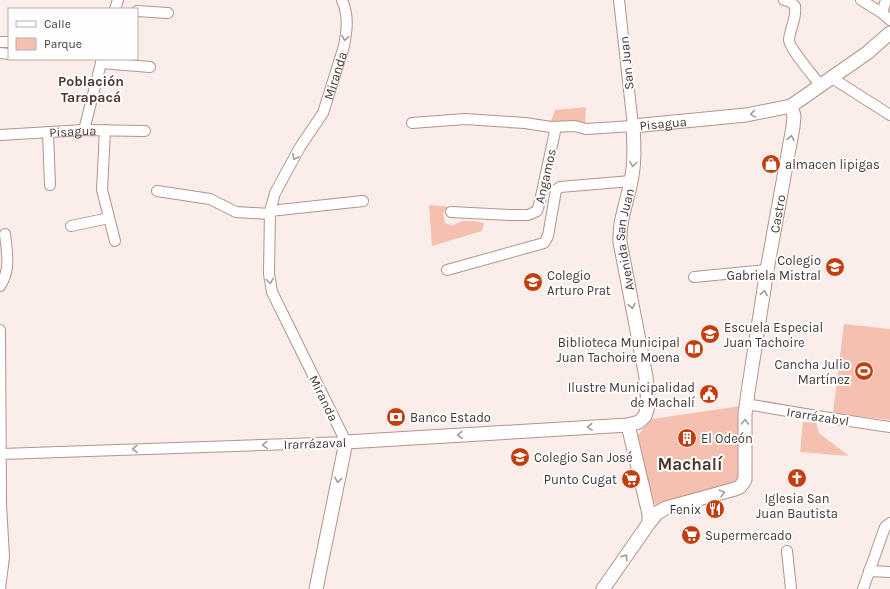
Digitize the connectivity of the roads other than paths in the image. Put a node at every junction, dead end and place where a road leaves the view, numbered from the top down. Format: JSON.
{"nodes":[{"id":1,"x":342,"y":0,"type":"edge"},
{"id":2,"x":619,"y":0,"type":"edge"},
{"id":3,"x":784,"y":0,"type":"edge"},
{"id":4,"x":861,"y":0,"type":"edge"},
{"id":5,"x":886,"y":0,"type":"edge"},
{"id":6,"x":138,"y":11,"type":"edge"},
{"id":7,"x":168,"y":13,"type":"dead end"},
{"id":8,"x":882,"y":13,"type":"junction"},
{"id":9,"x":890,"y":20,"type":"edge"},
{"id":10,"x":890,"y":33,"type":"edge"},
{"id":11,"x":101,"y":61,"type":"edge"},
{"id":12,"x":150,"y":67,"type":"dead end"},
{"id":13,"x":832,"y":78,"type":"junction"},
{"id":14,"x":821,"y":86,"type":"junction"},
{"id":15,"x":791,"y":106,"type":"junction"},
{"id":16,"x":890,"y":115,"type":"edge"},
{"id":17,"x":412,"y":123,"type":"dead end"},
{"id":18,"x":633,"y":126,"type":"junction"},
{"id":19,"x":556,"y":127,"type":"junction"},
{"id":20,"x":84,"y":130,"type":"junction"},
{"id":21,"x":105,"y":130,"type":"junction"},
{"id":22,"x":145,"y":131,"type":"dead end"},
{"id":23,"x":48,"y":132,"type":"junction"},
{"id":24,"x":0,"y":136,"type":"edge"},
{"id":25,"x":631,"y":181,"type":"junction"},
{"id":26,"x":50,"y":185,"type":"dead end"},
{"id":27,"x":157,"y":192,"type":"dead end"},
{"id":28,"x":363,"y":201,"type":"dead end"},
{"id":29,"x":270,"y":212,"type":"junction"},
{"id":30,"x":451,"y":212,"type":"dead end"},
{"id":31,"x":109,"y":218,"type":"junction"},
{"id":32,"x":71,"y":226,"type":"dead end"},
{"id":33,"x":5,"y":234,"type":"dead end"},
{"id":34,"x":115,"y":241,"type":"dead end"},
{"id":35,"x":447,"y":270,"type":"dead end"},
{"id":36,"x":767,"y":270,"type":"junction"},
{"id":37,"x":694,"y":277,"type":"dead end"},
{"id":38,"x":0,"y":286,"type":"edge"},
{"id":39,"x":0,"y":330,"type":"edge"},
{"id":40,"x":0,"y":392,"type":"edge"},
{"id":41,"x":746,"y":404,"type":"junction"},
{"id":42,"x":628,"y":425,"type":"junction"},
{"id":43,"x":890,"y":426,"type":"edge"},
{"id":44,"x":346,"y":442,"type":"junction"},
{"id":45,"x":2,"y":454,"type":"junction"},
{"id":46,"x":649,"y":522,"type":"junction"},
{"id":47,"x":890,"y":523,"type":"edge"},
{"id":48,"x":788,"y":551,"type":"dead end"},
{"id":49,"x":869,"y":571,"type":"junction"},
{"id":50,"x":890,"y":572,"type":"edge"},
{"id":51,"x":0,"y":589,"type":"edge"},
{"id":52,"x":316,"y":589,"type":"edge"},
{"id":53,"x":603,"y":589,"type":"edge"},
{"id":54,"x":791,"y":589,"type":"edge"},
{"id":55,"x":863,"y":589,"type":"edge"}],
"edges":[{"from":1,"to":29,"type":"street","name":"Miranda","one_way":true},
{"from":2,"to":18,"type":"street","name":"San Juan"},
{"from":3,"to":14,"type":"street"},
{"from":4,"to":8,"type":"street"},
{"from":5,"to":8,"type":"street"},
{"from":6,"to":7,"type":"street"},
{"from":8,"to":9,"type":"street"},
{"from":10,"to":13,"type":"main road","name":"Pisagua"},
{"from":11,"to":12,"type":"street"},
{"from":11,"to":20,"type":"street"},
{"from":13,"to":14,"type":"main road","name":"Pisagua"},
{"from":13,"to":16,"type":"street"},
{"from":14,"to":15,"type":"main road","name":"Pisagua"},
{"from":15,"to":18,"type":"main road","name":"Pisagua","one_way":true},
{"from":36,"to":15,"type":"main road","name":"Castro","one_way":true},
{"from":17,"to":19,"type":"street","name":"Pisagua"},
{"from":18,"to":19,"type":"street","name":"Pisagua"},
{"from":18,"to":25,"type":"main road","name":"Avenida San Juan","one_way":true},
{"from":19,"to":30,"type":"street","name":"Angamos"},
{"from":20,"to":21,"type":"street","name":"Pisagua"},
{"from":20,"to":23,"type":"street","name":"Pisagua"},
{"from":21,"to":22,"type":"street","name":"Pisagua"},
{"from":21,"to":31,"type":"street"},
{"from":23,"to":24,"type":"street","name":"Pisagua"},
{"from":23,"to":26,"type":"street"},
{"from":25,"to":35,"type":"street"},
{"from":25,"to":42,"type":"main road","name":"Avenida San Juan","one_way":true},
{"from":27,"to":29,"type":"street"},
{"from":28,"to":29,"type":"street"},
{"from":29,"to":44,"type":"street","name":"Miranda","one_way":true},
{"from":31,"to":32,"type":"street"},
{"from":31,"to":34,"type":"street"},
{"from":33,"to":38,"type":"street"},
{"from":36,"to":37,"type":"street"},
{"from":41,"to":36,"type":"main road","name":"Castro","one_way":true},
{"from":39,"to":40,"type":"street"},
{"from":40,"to":45,"type":"street"},
{"from":41,"to":43,"type":"street","name":"Irarrázabvl"},
{"from":46,"to":41,"type":"main road","name":"Castro","one_way":true},
{"from":42,"to":44,"type":"main road","name":"Irarrázaval","one_way":true},
{"from":42,"to":46,"type":"main road"},
{"from":44,"to":45,"type":"street","name":"Irarrázaval","one_way":true},
{"from":44,"to":52,"type":"main road","one_way":true},
{"from":45,"to":51,"type":"street"},
{"from":53,"to":46,"type":"main road","one_way":true},
{"from":47,"to":49,"type":"street"},
{"from":48,"to":54,"type":"street"},
{"from":49,"to":50,"type":"street"},
{"from":49,"to":55,"type":"street"}]}
